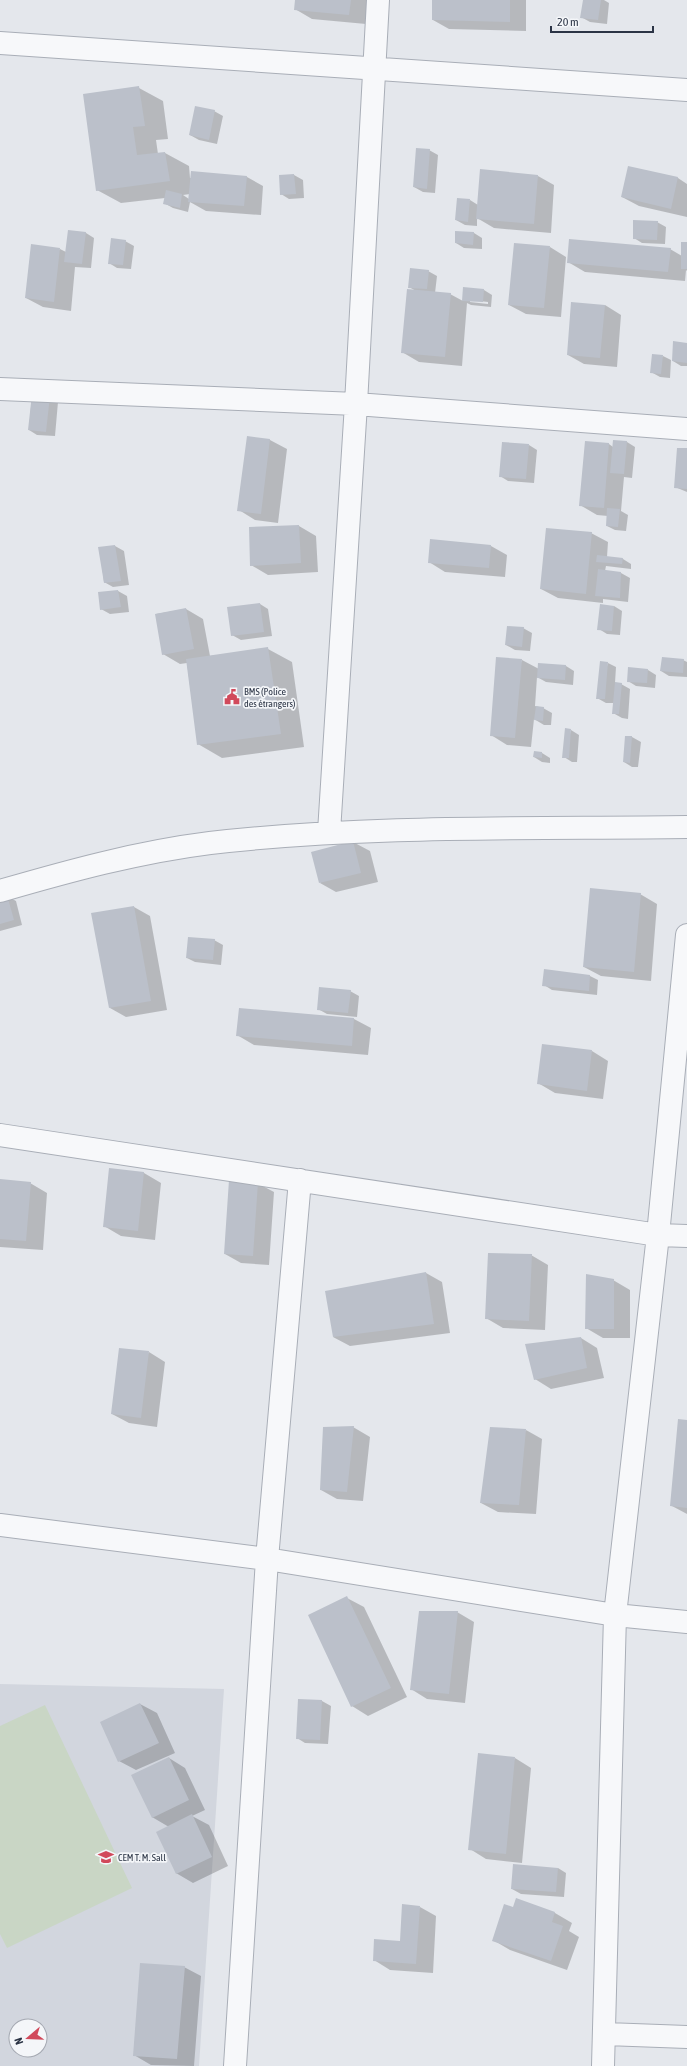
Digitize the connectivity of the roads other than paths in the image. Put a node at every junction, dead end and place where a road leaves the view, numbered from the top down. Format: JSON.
{"nodes":[{"id":1,"x":378,"y":0,"type":"edge"},
{"id":2,"x":0,"y":43,"type":"edge"},
{"id":3,"x":373,"y":69,"type":"junction"},
{"id":4,"x":687,"y":90,"type":"edge"},
{"id":5,"x":0,"y":389,"type":"edge"},
{"id":6,"x":356,"y":404,"type":"junction"},
{"id":7,"x":687,"y":429,"type":"edge"},
{"id":8,"x":687,"y":827,"type":"edge"},
{"id":9,"x":329,"y":832,"type":"junction"},
{"id":10,"x":0,"y":891,"type":"edge"},
{"id":11,"x":687,"y":935,"type":"edge"},
{"id":12,"x":0,"y":1135,"type":"edge"},
{"id":13,"x":300,"y":1180,"type":"junction"},
{"id":14,"x":658,"y":1235,"type":"junction"},
{"id":15,"x":687,"y":1236,"type":"edge"},
{"id":16,"x":0,"y":1526,"type":"edge"},
{"id":17,"x":267,"y":1559,"type":"junction"},
{"id":18,"x":615,"y":1615,"type":"junction"},
{"id":19,"x":687,"y":1622,"type":"edge"},
{"id":20,"x":606,"y":2034,"type":"junction"},
{"id":21,"x":687,"y":2037,"type":"edge"},
{"id":22,"x":235,"y":2066,"type":"edge"},
{"id":23,"x":603,"y":2066,"type":"edge"}],
"edges":[{"from":1,"to":3,"type":"street"},
{"from":2,"to":3,"type":"street"},
{"from":3,"to":4,"type":"street"},
{"from":3,"to":6,"type":"street"},
{"from":5,"to":6,"type":"street"},
{"from":6,"to":7,"type":"street"},
{"from":6,"to":9,"type":"street"},
{"from":8,"to":9,"type":"street"},
{"from":9,"to":10,"type":"street"},
{"from":11,"to":14,"type":"street"},
{"from":12,"to":13,"type":"street"},
{"from":13,"to":14,"type":"street"},
{"from":13,"to":17,"type":"street"},
{"from":14,"to":15,"type":"street"},
{"from":14,"to":18,"type":"street"},
{"from":16,"to":17,"type":"street"},
{"from":17,"to":18,"type":"street"},
{"from":17,"to":22,"type":"street"},
{"from":18,"to":19,"type":"street"},
{"from":18,"to":20,"type":"street"},
{"from":20,"to":21,"type":"street"},
{"from":20,"to":23,"type":"street"}]}
